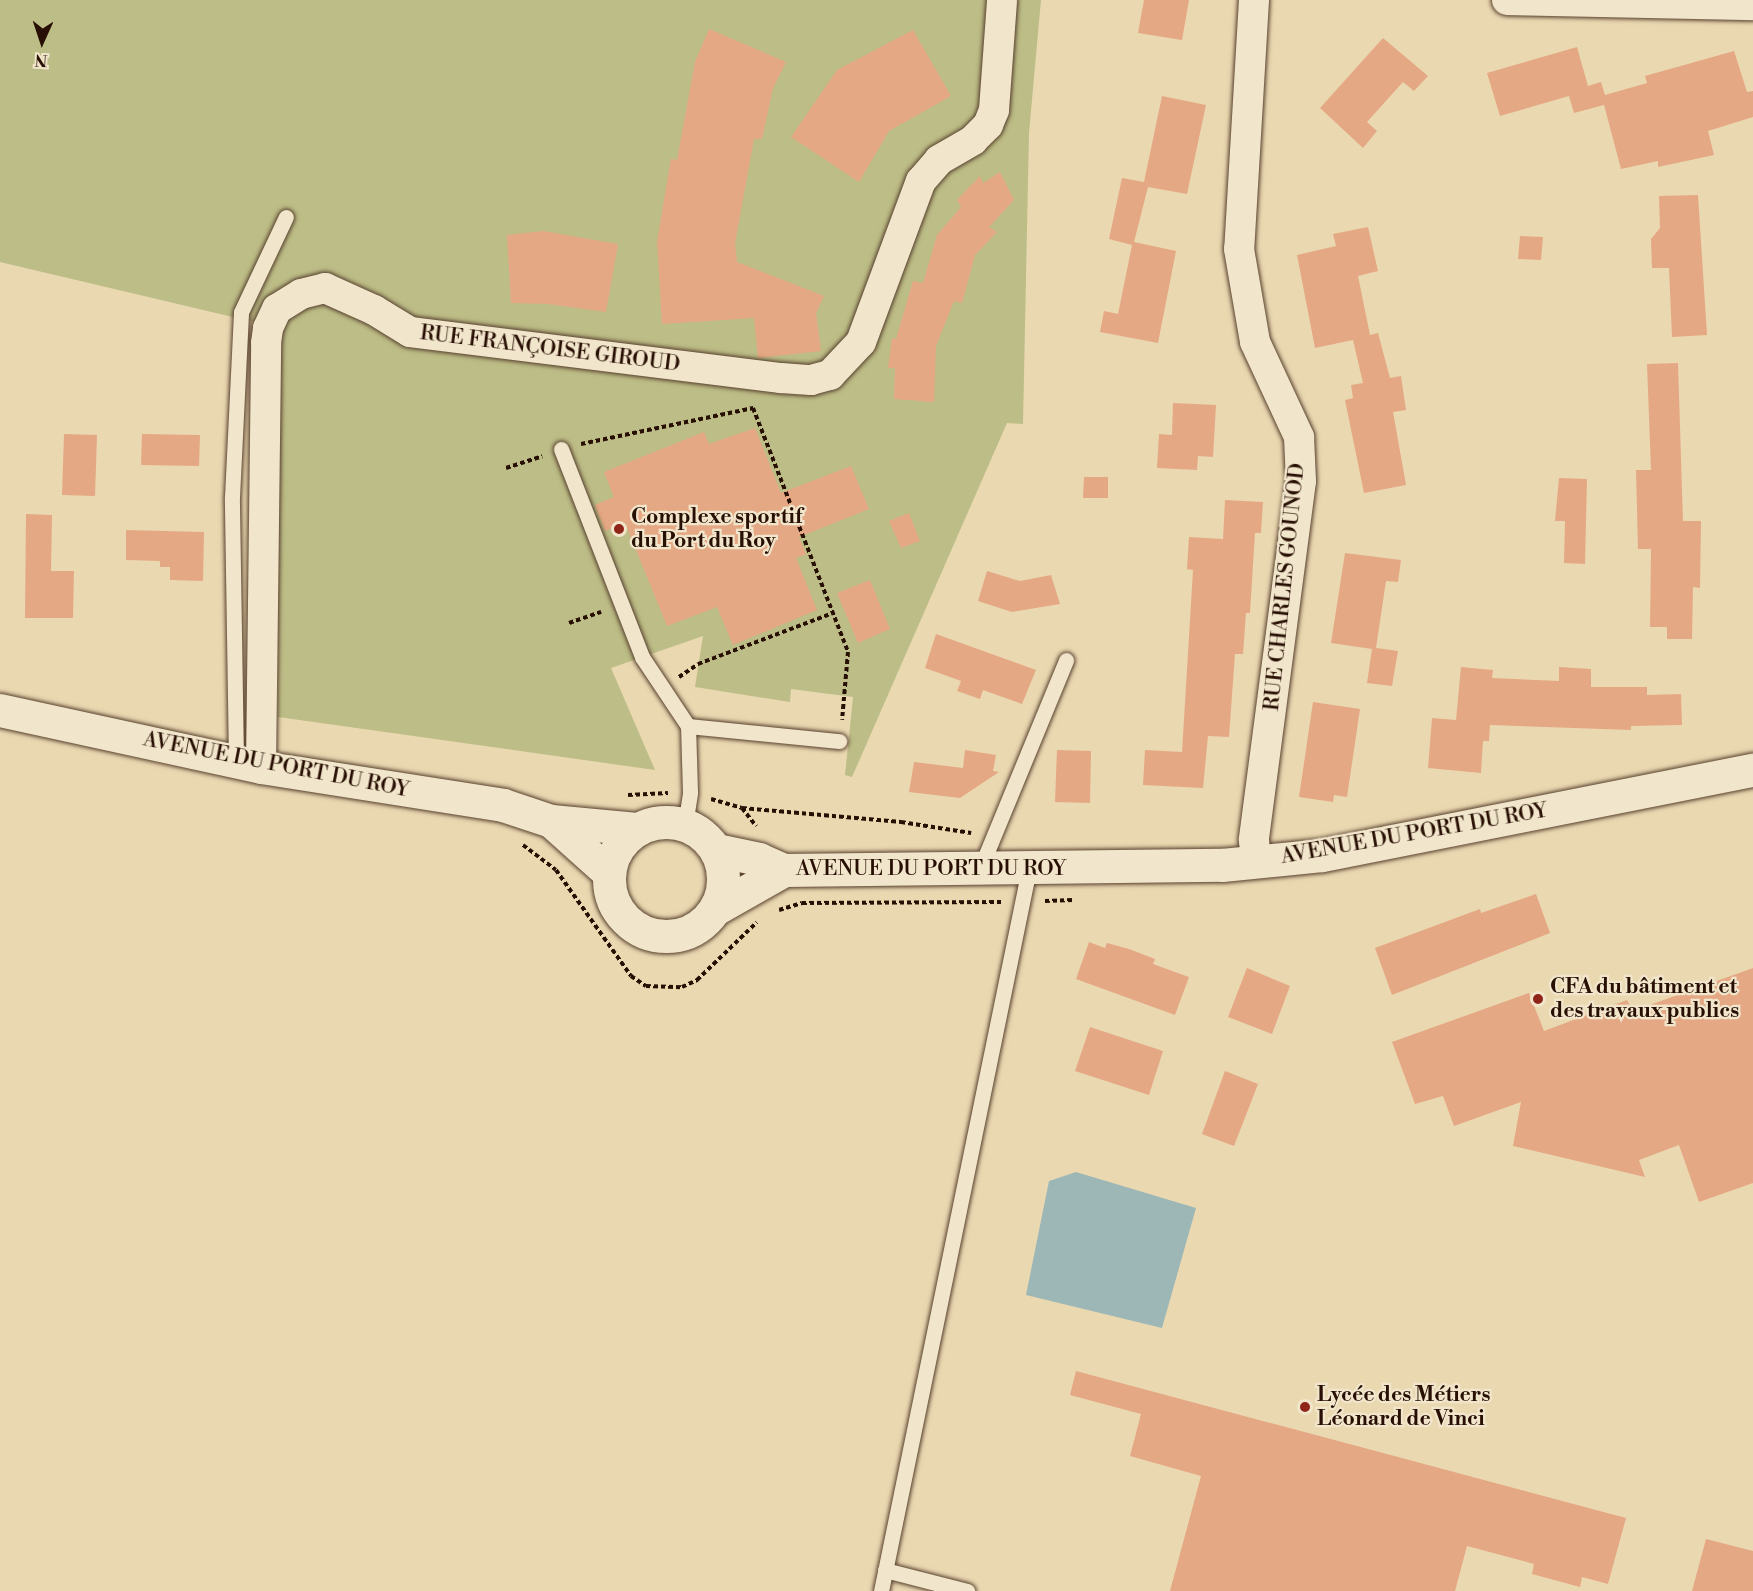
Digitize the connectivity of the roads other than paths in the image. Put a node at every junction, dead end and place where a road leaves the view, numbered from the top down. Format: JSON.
{"nodes":[{"id":1,"x":1002,"y":0,"type":"edge"},
{"id":2,"x":1254,"y":0,"type":"edge"},
{"id":3,"x":1507,"y":0,"type":"edge"},
{"id":4,"x":1753,"y":5,"type":"edge"},
{"id":5,"x":286,"y":217,"type":"dead end"},
{"id":6,"x":561,"y":449,"type":"road end"},
{"id":7,"x":1066,"y":660,"type":"dead end"},
{"id":8,"x":0,"y":710,"type":"edge"},
{"id":9,"x":688,"y":726,"type":"junction"},
{"id":10,"x":839,"y":741,"type":"road end"},
{"id":11,"x":248,"y":764,"type":"junction"},
{"id":12,"x":1753,"y":770,"type":"edge"},
{"id":13,"x":551,"y":821,"type":"junction"},
{"id":14,"x":685,"y":825,"type":"junction"},
{"id":15,"x":637,"y":829,"type":"junction"},
{"id":16,"x":716,"y":850,"type":"junction"},
{"id":17,"x":1256,"y":861,"type":"junction"},
{"id":18,"x":980,"y":869,"type":"junction"},
{"id":19,"x":1029,"y":869,"type":"junction"},
{"id":20,"x":784,"y":870,"type":"junction"},
{"id":21,"x":608,"y":872,"type":"junction"},
{"id":22,"x":717,"y":908,"type":"junction"},
{"id":23,"x":885,"y":1570,"type":"junction"},
{"id":24,"x":881,"y":1591,"type":"edge"},
{"id":25,"x":967,"y":1591,"type":"edge"}],
"edges":[{"from":1,"to":11,"type":"street","name":"RUE FRANÇOISE GIROUD"},
{"from":2,"to":17,"type":"street","name":"RUE CHARLES GOUNOD"},
{"from":3,"to":4,"type":"street"},
{"from":5,"to":11,"type":"lane"},
{"from":6,"to":9,"type":"lane"},
{"from":7,"to":18,"type":"lane"},
{"from":8,"to":11,"type":"street","name":"AVENUE DU PORT DU ROY"},
{"from":9,"to":10,"type":"lane"},
{"from":9,"to":14,"type":"lane"},
{"from":11,"to":13,"type":"street","name":"AVENUE DU PORT DU ROY"},
{"from":12,"to":17,"type":"street","name":"AVENUE DU PORT DU ROY"},
{"from":13,"to":15,"type":"street","name":"AVENUE DU PORT DU ROY"},
{"from":13,"to":21,"type":"street","name":"AVENUE DU PORT DU ROY"},
{"from":14,"to":15,"type":"street","name":"AVENUE DU PORT DU ROY"},
{"from":14,"to":16,"type":"street"},
{"from":15,"to":21,"type":"street"},
{"from":16,"to":20,"type":"street","name":"AVENUE DU PORT DU ROY"},
{"from":16,"to":22,"type":"street"},
{"from":17,"to":19,"type":"street","name":"AVENUE DU PORT DU ROY"},
{"from":18,"to":19,"type":"street","name":"AVENUE DU PORT DU ROY"},
{"from":18,"to":20,"type":"street","name":"AVENUE DU PORT DU ROY"},
{"from":19,"to":23,"type":"lane"},
{"from":20,"to":22,"type":"street","name":"AVENUE DU PORT DU ROY"},
{"from":21,"to":22,"type":"street","name":"AVENUE DU PORT DU ROY"},
{"from":23,"to":24,"type":"lane"},
{"from":23,"to":25,"type":"lane"}]}
